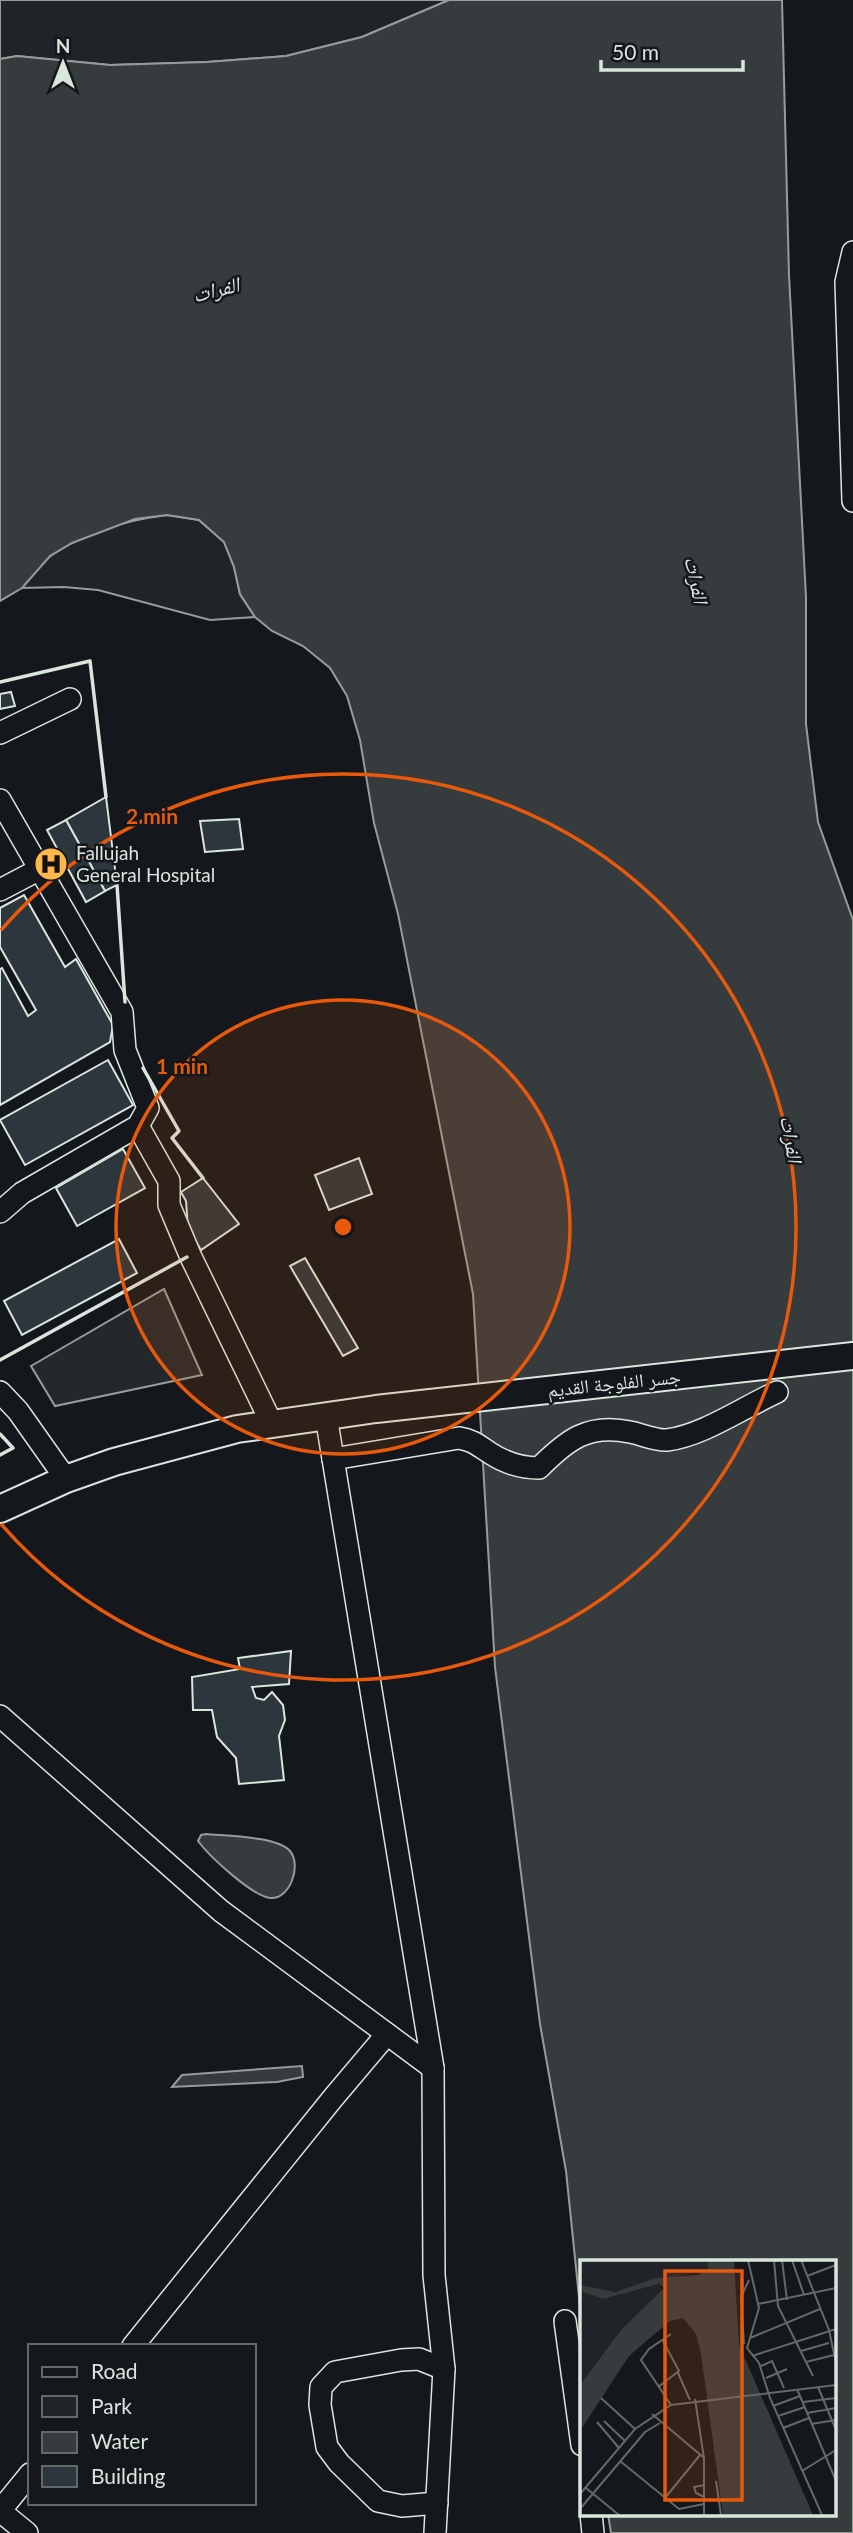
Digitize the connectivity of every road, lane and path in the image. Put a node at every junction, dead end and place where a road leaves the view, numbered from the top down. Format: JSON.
{"nodes":[{"id":1,"x":853,"y":252,"type":"edge"},
{"id":2,"x":853,"y":501,"type":"edge"},
{"id":3,"x":69,"y":699,"type":"dead end"},
{"id":4,"x":0,"y":733,"type":"edge"},
{"id":5,"x":0,"y":800,"type":"edge"},
{"id":6,"x":40,"y":869,"type":"junction"},
{"id":7,"x":0,"y":890,"type":"edge"},
{"id":8,"x":138,"y":1126,"type":"junction"},
{"id":9,"x":0,"y":1212,"type":"edge"},
{"id":10,"x":853,"y":1356,"type":"edge"},
{"id":11,"x":0,"y":1392,"type":"edge"},
{"id":12,"x":777,"y":1392,"type":"dead end"},
{"id":13,"x":326,"y":1416,"type":"junction"},
{"id":14,"x":272,"y":1424,"type":"junction"},
{"id":15,"x":333,"y":1460,"type":"junction"},
{"id":16,"x":66,"y":1479,"type":"junction"},
{"id":17,"x":0,"y":1509,"type":"edge"},
{"id":18,"x":0,"y":1716,"type":"edge"},
{"id":19,"x":387,"y":2034,"type":"junction"},
{"id":20,"x":433,"y":2068,"type":"junction"},
{"id":21,"x":565,"y":2321,"type":"dead end"},
{"id":22,"x":135,"y":2344,"type":"edge"},
{"id":23,"x":444,"y":2369,"type":"junction"},
{"id":24,"x":580,"y":2430,"type":"edge"},
{"id":25,"x":28,"y":2476,"type":"edge"},
{"id":26,"x":437,"y":2503,"type":"junction"},
{"id":27,"x":0,"y":2511,"type":"edge"},
{"id":28,"x":27,"y":2533,"type":"edge"},
{"id":29,"x":435,"y":2533,"type":"edge"}],
"edges":[{"from":1,"to":2,"type":"street"},
{"from":3,"to":4,"type":"street"},
{"from":5,"to":6,"type":"street"},
{"from":6,"to":7,"type":"street"},
{"from":6,"to":8,"type":"street"},
{"from":8,"to":9,"type":"street"},
{"from":8,"to":14,"type":"street"},
{"from":10,"to":13,"type":"main road","name":"جسر الفلوجة القديم"},
{"from":11,"to":16,"type":"street"},
{"from":12,"to":15,"type":"street"},
{"from":13,"to":14,"type":"main road","name":"جسر الفلوجة القديم"},
{"from":13,"to":15,"type":"street"},
{"from":14,"to":16,"type":"main road","name":"جسر الفلوجة القديم"},
{"from":15,"to":20,"type":"street"},
{"from":16,"to":17,"type":"main road","name":"جسر الفلوجة القديم"},
{"from":18,"to":19,"type":"street"},
{"from":19,"to":20,"type":"street"},
{"from":19,"to":22,"type":"street"},
{"from":20,"to":23,"type":"street"},
{"from":21,"to":24,"type":"street"},
{"from":23,"to":26,"type":"street"},
{"from":23,"to":26,"type":"street"},
{"from":25,"to":27,"type":"street"},
{"from":26,"to":29,"type":"street"},
{"from":27,"to":28,"type":"street"}]}
